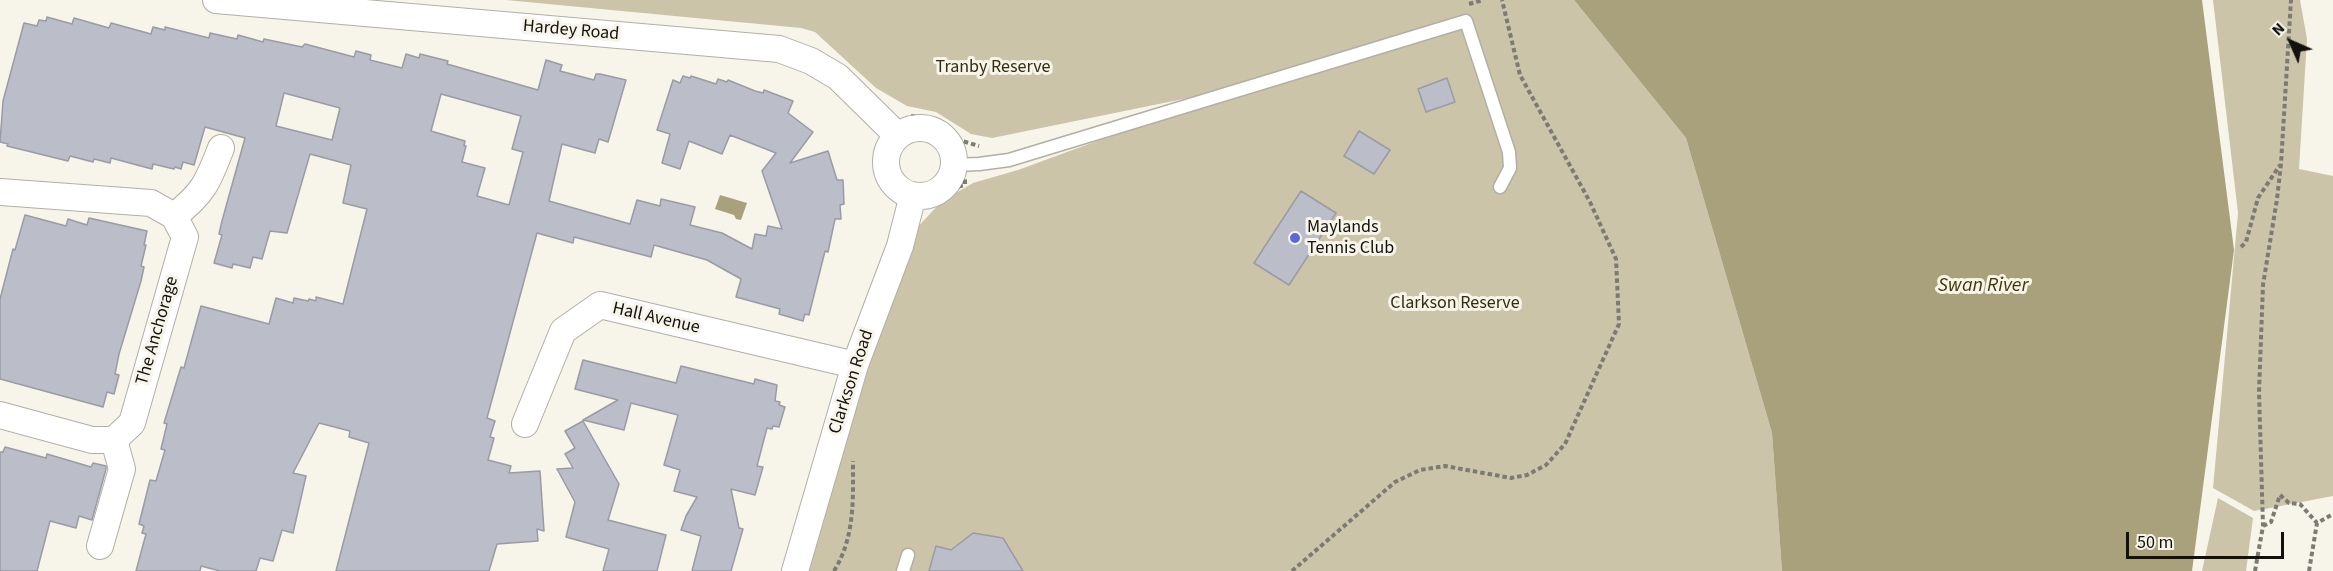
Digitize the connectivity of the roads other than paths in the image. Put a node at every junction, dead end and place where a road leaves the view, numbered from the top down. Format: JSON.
{"nodes":[{"id":1,"x":216,"y":0,"type":"edge"},
{"id":2,"x":897,"y":135,"type":"junction"},
{"id":3,"x":221,"y":148,"type":"dead end"},
{"id":4,"x":959,"y":165,"type":"junction"},
{"id":5,"x":1500,"y":187,"type":"dead end"},
{"id":6,"x":0,"y":192,"type":"edge"},
{"id":7,"x":922,"y":203,"type":"junction"},
{"id":8,"x":174,"y":216,"type":"junction"},
{"id":9,"x":855,"y":365,"type":"junction"},
{"id":10,"x":0,"y":415,"type":"edge"},
{"id":11,"x":525,"y":424,"type":"dead end"},
{"id":12,"x":114,"y":440,"type":"junction"},
{"id":13,"x":100,"y":546,"type":"dead end"},
{"id":14,"x":908,"y":555,"type":"dead end"},
{"id":15,"x":795,"y":571,"type":"edge"},
{"id":16,"x":903,"y":571,"type":"edge"}],
"edges":[{"from":1,"to":2,"type":"street","name":"Hardey Road"},
{"from":2,"to":4,"type":"street"},
{"from":2,"to":7,"type":"street"},
{"from":3,"to":8,"type":"street"},
{"from":4,"to":5,"type":"lane"},
{"from":4,"to":7,"type":"street"},
{"from":6,"to":8,"type":"street"},
{"from":7,"to":9,"type":"street","name":"Clarkson Road"},
{"from":8,"to":12,"type":"street","name":"The Anchorage"},
{"from":9,"to":11,"type":"street","name":"Hall Avenue"},
{"from":9,"to":15,"type":"street","name":"Clarkson Road"},
{"from":10,"to":12,"type":"street"},
{"from":12,"to":13,"type":"street"},
{"from":14,"to":16,"type":"lane"}]}
